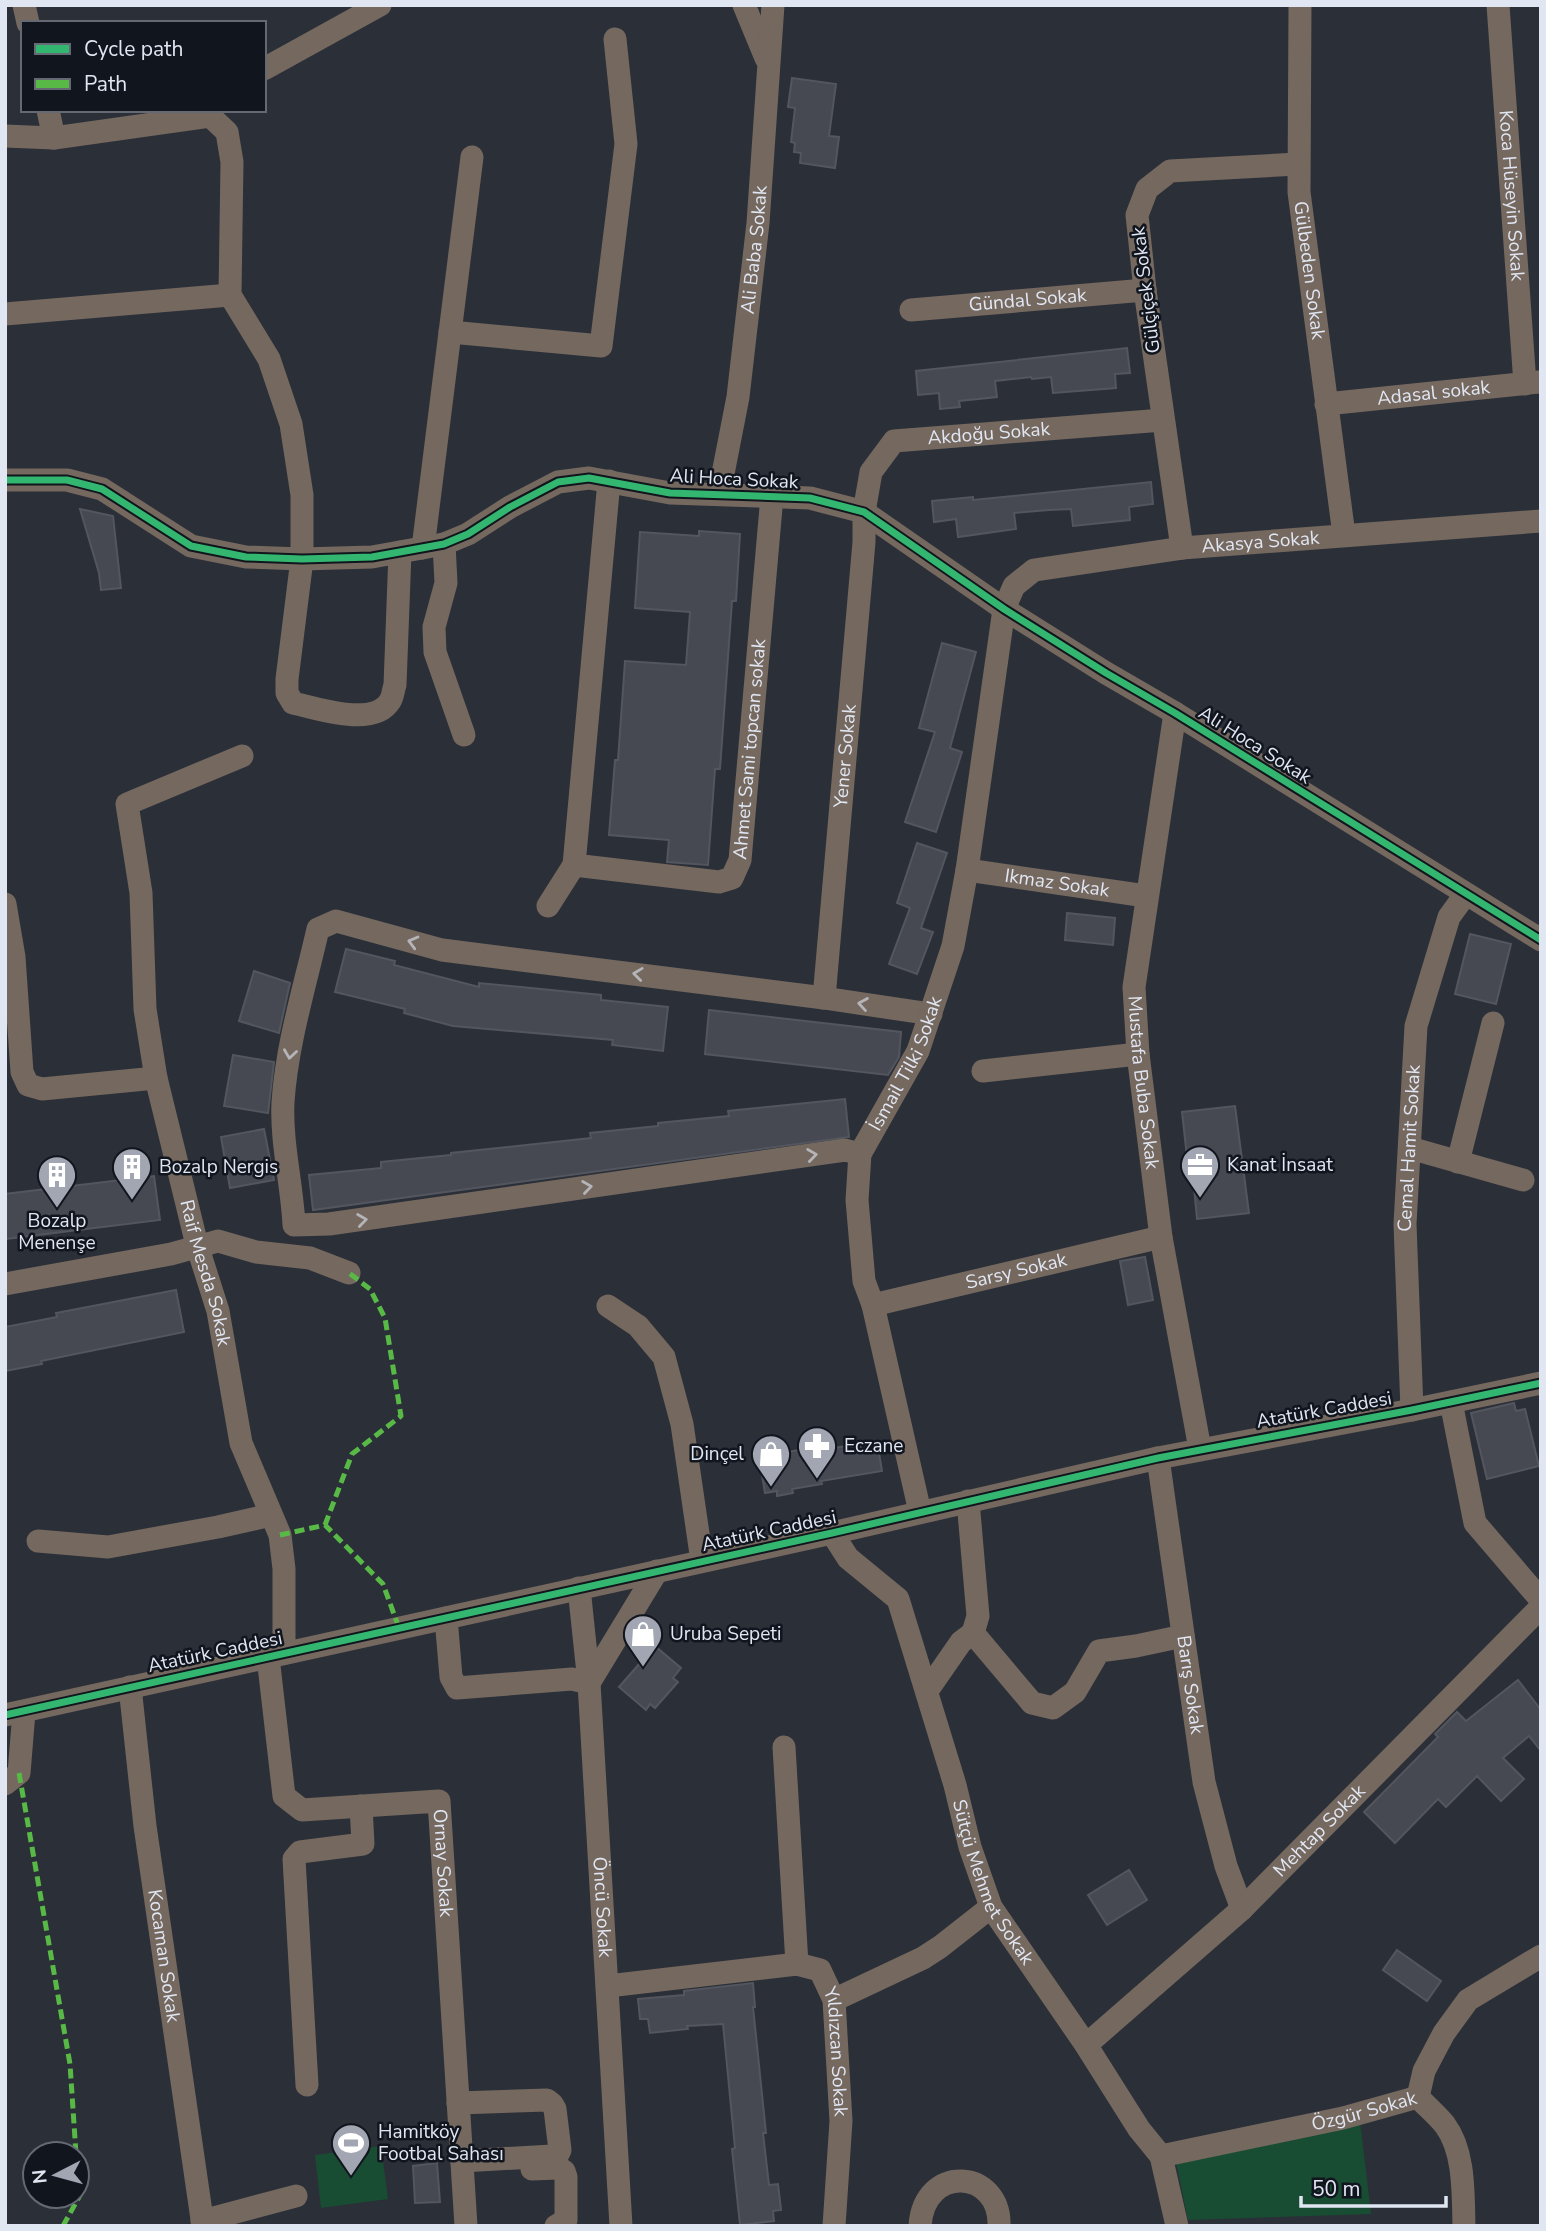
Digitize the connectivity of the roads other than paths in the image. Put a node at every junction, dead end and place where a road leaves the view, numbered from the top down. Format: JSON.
{"nodes":[{"id":1,"x":380,"y":5,"type":"edge"},
{"id":2,"x":744,"y":5,"type":"edge"},
{"id":3,"x":773,"y":5,"type":"edge"},
{"id":4,"x":1300,"y":5,"type":"edge"},
{"id":5,"x":1498,"y":5,"type":"edge"},
{"id":6,"x":615,"y":39,"type":"dead end"},
{"id":7,"x":769,"y":65,"type":"junction"},
{"id":8,"x":266,"y":68,"type":"edge"},
{"id":9,"x":48,"y":112,"type":"edge"},
{"id":10,"x":212,"y":113,"type":"edge"},
{"id":11,"x":5,"y":136,"type":"edge"},
{"id":12,"x":54,"y":138,"type":"junction"},
{"id":13,"x":472,"y":157,"type":"dead end"},
{"id":14,"x":1298,"y":164,"type":"junction"},
{"id":15,"x":1145,"y":290,"type":"junction"},
{"id":16,"x":230,"y":295,"type":"junction"},
{"id":17,"x":911,"y":310,"type":"dead end"},
{"id":18,"x":5,"y":314,"type":"edge"},
{"id":19,"x":450,"y":332,"type":"junction"},
{"id":20,"x":1533,"y":383,"type":"edge"},
{"id":21,"x":1326,"y":404,"type":"junction"},
{"id":22,"x":1163,"y":420,"type":"junction"},
{"id":23,"x":5,"y":480,"type":"edge"},
{"id":24,"x":609,"y":481,"type":"junction"},
{"id":25,"x":719,"y":494,"type":"junction"},
{"id":26,"x":772,"y":496,"type":"junction"},
{"id":27,"x":863,"y":512,"type":"junction"},
{"id":28,"x":1541,"y":521,"type":"edge"},
{"id":29,"x":1344,"y":535,"type":"junction"},
{"id":30,"x":434,"y":546,"type":"junction"},
{"id":31,"x":1182,"y":548,"type":"junction"},
{"id":32,"x":400,"y":552,"type":"junction"},
{"id":33,"x":302,"y":559,"type":"junction"},
{"id":34,"x":1004,"y":609,"type":"junction"},
{"id":35,"x":1175,"y":713,"type":"junction"},
{"id":36,"x":464,"y":735,"type":"dead end"},
{"id":37,"x":242,"y":756,"type":"dead end"},
{"id":38,"x":575,"y":865,"type":"junction"},
{"id":39,"x":967,"y":870,"type":"junction"},
{"id":40,"x":1465,"y":895,"type":"junction"},
{"id":41,"x":1146,"y":896,"type":"junction"},
{"id":42,"x":5,"y":904,"type":"edge"},
{"id":43,"x":548,"y":906,"type":"dead end"},
{"id":44,"x":1541,"y":940,"type":"edge"},
{"id":45,"x":824,"y":998,"type":"junction"},
{"id":46,"x":931,"y":1014,"type":"junction"},
{"id":47,"x":1493,"y":1023,"type":"dead end"},
{"id":48,"x":1138,"y":1054,"type":"junction"},
{"id":49,"x":983,"y":1071,"type":"dead end"},
{"id":50,"x":156,"y":1078,"type":"junction"},
{"id":51,"x":1410,"y":1149,"type":"junction"},
{"id":52,"x":860,"y":1154,"type":"junction"},
{"id":53,"x":1458,"y":1162,"type":"junction"},
{"id":54,"x":1523,"y":1180,"type":"dead end"},
{"id":55,"x":1161,"y":1237,"type":"junction"},
{"id":56,"x":197,"y":1245,"type":"junction"},
{"id":57,"x":349,"y":1273,"type":"dead end"},
{"id":58,"x":5,"y":1284,"type":"edge"},
{"id":59,"x":873,"y":1305,"type":"junction"},
{"id":60,"x":608,"y":1306,"type":"dead end"},
{"id":61,"x":1541,"y":1383,"type":"edge"},
{"id":62,"x":1451,"y":1402,"type":"junction"},
{"id":63,"x":1412,"y":1410,"type":"junction"},
{"id":64,"x":1200,"y":1449,"type":"junction"},
{"id":65,"x":1158,"y":1458,"type":"junction"},
{"id":66,"x":968,"y":1501,"type":"junction"},
{"id":67,"x":920,"y":1512,"type":"junction"},
{"id":68,"x":271,"y":1514,"type":"junction"},
{"id":69,"x":832,"y":1533,"type":"junction"},
{"id":70,"x":38,"y":1541,"type":"dead end"},
{"id":71,"x":702,"y":1561,"type":"junction"},
{"id":72,"x":657,"y":1572,"type":"junction"},
{"id":73,"x":579,"y":1588,"type":"junction"},
{"id":74,"x":1541,"y":1600,"type":"edge"},
{"id":75,"x":1541,"y":1607,"type":"edge"},
{"id":76,"x":446,"y":1618,"type":"junction"},
{"id":77,"x":973,"y":1633,"type":"junction"},
{"id":78,"x":1183,"y":1636,"type":"junction"},
{"id":79,"x":276,"y":1655,"type":"junction"},
{"id":80,"x":589,"y":1683,"type":"junction"},
{"id":81,"x":130,"y":1687,"type":"junction"},
{"id":82,"x":927,"y":1691,"type":"junction"},
{"id":83,"x":15,"y":1714,"type":"edge"},
{"id":84,"x":784,"y":1747,"type":"dead end"},
{"id":85,"x":5,"y":1784,"type":"edge"},
{"id":86,"x":360,"y":1806,"type":"junction"},
{"id":87,"x":991,"y":1906,"type":"junction"},
{"id":88,"x":1242,"y":1909,"type":"junction"},
{"id":89,"x":1541,"y":1956,"type":"edge"},
{"id":90,"x":797,"y":1964,"type":"junction"},
{"id":91,"x":608,"y":1986,"type":"junction"},
{"id":92,"x":834,"y":2000,"type":"junction"},
{"id":93,"x":1086,"y":2045,"type":"junction"},
{"id":94,"x":307,"y":2085,"type":"dead end"},
{"id":95,"x":1418,"y":2097,"type":"junction"},
{"id":96,"x":458,"y":2103,"type":"junction"},
{"id":97,"x":1161,"y":2155,"type":"junction"},
{"id":98,"x":463,"y":2167,"type":"junction"},
{"id":99,"x":296,"y":2196,"type":"dead end"},
{"id":100,"x":203,"y":2224,"type":"edge"},
{"id":101,"x":466,"y":2226,"type":"edge"},
{"id":102,"x":556,"y":2226,"type":"edge"},
{"id":103,"x":621,"y":2226,"type":"edge"},
{"id":104,"x":834,"y":2226,"type":"edge"},
{"id":105,"x":920,"y":2226,"type":"edge"},
{"id":106,"x":999,"y":2226,"type":"edge"},
{"id":107,"x":1177,"y":2226,"type":"edge"},
{"id":108,"x":1464,"y":2226,"type":"edge"}],
"edges":[{"from":1,"to":8,"type":"street"},
{"from":2,"to":7,"type":"street"},
{"from":3,"to":7,"type":"street","name":"Ali Baba Sokak"},
{"from":4,"to":14,"type":"street","name":"Gülbeden Sokak"},
{"from":5,"to":20,"type":"street","name":"Koca Hüseyin Sokak"},
{"from":6,"to":19,"type":"street"},
{"from":7,"to":25,"type":"street","name":"Ali Baba Sokak"},
{"from":9,"to":12,"type":"street"},
{"from":10,"to":12,"type":"street"},
{"from":10,"to":16,"type":"street"},
{"from":11,"to":12,"type":"street"},
{"from":13,"to":19,"type":"street"},
{"from":14,"to":15,"type":"street","name":"Gülçiçek Sokak"},
{"from":14,"to":21,"type":"street","name":"Gülbeden Sokak"},
{"from":15,"to":17,"type":"street","name":"Gündal Sokak"},
{"from":15,"to":22,"type":"street","name":"Gülçiçek Sokak"},
{"from":16,"to":18,"type":"street"},
{"from":16,"to":33,"type":"street"},
{"from":19,"to":30,"type":"street"},
{"from":20,"to":21,"type":"street","name":"Adasal sokak"},
{"from":21,"to":29,"type":"street","name":"Gülbeden Sokak"},
{"from":22,"to":27,"type":"street","name":"Akdoğu Sokak"},
{"from":22,"to":31,"type":"street","name":"Gülçiçek Sokak"},
{"from":23,"to":33,"type":"street","name":"Ali Hoca Sokak"},
{"from":24,"to":25,"type":"street","name":"Ali Hoca Sokak"},
{"from":24,"to":30,"type":"street","name":"Ali Hoca Sokak"},
{"from":24,"to":38,"type":"street"},
{"from":25,"to":26,"type":"street","name":"Ali Hoca Sokak"},
{"from":26,"to":27,"type":"street","name":"Ali Hoca Sokak"},
{"from":26,"to":38,"type":"street","name":"Ahmet Sami topcan sokak"},
{"from":27,"to":34,"type":"street","name":"Ali Hoca Sokak"},
{"from":27,"to":45,"type":"street","name":"Yener Sokak"},
{"from":28,"to":29,"type":"street","name":"Akasya Sokak"},
{"from":29,"to":31,"type":"street","name":"Akasya Sokak"},
{"from":30,"to":32,"type":"street","name":"Ali Hoca Sokak"},
{"from":30,"to":36,"type":"street"},
{"from":31,"to":34,"type":"street","name":"Akasya Sokak"},
{"from":32,"to":33,"type":"street","name":"Ali Hoca Sokak"},
{"from":32,"to":33,"type":"street"},
{"from":34,"to":35,"type":"street","name":"Ali Hoca Sokak"},
{"from":34,"to":39,"type":"street","name":"İsmail Tilki Sokak"},
{"from":35,"to":40,"type":"street","name":"Ali Hoca Sokak"},
{"from":35,"to":41,"type":"street","name":"Mustafa Buba Sokak"},
{"from":37,"to":50,"type":"street","name":"Raif Mesda Sokak"},
{"from":38,"to":43,"type":"street"},
{"from":39,"to":41,"type":"street","name":"Ikmaz Sokak"},
{"from":39,"to":46,"type":"street","name":"İsmail Tilki Sokak"},
{"from":40,"to":44,"type":"street","name":"Ali Hoca Sokak"},
{"from":40,"to":51,"type":"street","name":"Cemal Hamit Sokak"},
{"from":41,"to":48,"type":"street","name":"Mustafa Buba Sokak"},
{"from":42,"to":50,"type":"street"},
{"from":46,"to":45,"type":"street","one_way":true},
{"from":45,"to":52,"type":"street","one_way":true},
{"from":46,"to":52,"type":"street","name":"İsmail Tilki Sokak"},
{"from":47,"to":53,"type":"street"},
{"from":48,"to":49,"type":"street"},
{"from":48,"to":55,"type":"street","name":"Mustafa Buba Sokak"},
{"from":50,"to":56,"type":"street","name":"Raif Mesda Sokak"},
{"from":51,"to":53,"type":"street"},
{"from":51,"to":63,"type":"street","name":"Cemal Hamit Sokak"},
{"from":52,"to":59,"type":"street","name":"İsmail Tilki Sokak"},
{"from":53,"to":54,"type":"street"},
{"from":55,"to":59,"type":"street","name":"Sarsy Sokak"},
{"from":55,"to":64,"type":"street","name":"Mustafa Buba Sokak"},
{"from":56,"to":57,"type":"street"},
{"from":56,"to":58,"type":"street"},
{"from":56,"to":68,"type":"street","name":"Raif Mesda Sokak"},
{"from":59,"to":67,"type":"street","name":"İsmail Tilki Sokak"},
{"from":60,"to":71,"type":"street"},
{"from":61,"to":62,"type":"street","name":"Atatürk Caddesi"},
{"from":62,"to":63,"type":"street","name":"Atatürk Caddesi"},
{"from":62,"to":74,"type":"street"},
{"from":63,"to":64,"type":"street","name":"Atatürk Caddesi"},
{"from":64,"to":65,"type":"street","name":"Atatürk Caddesi"},
{"from":65,"to":66,"type":"street","name":"Atatürk Caddesi"},
{"from":65,"to":78,"type":"street","name":"Barış Sokak"},
{"from":66,"to":67,"type":"street","name":"Atatürk Caddesi"},
{"from":66,"to":77,"type":"street"},
{"from":67,"to":69,"type":"street","name":"Atatürk Caddesi"},
{"from":68,"to":70,"type":"street"},
{"from":68,"to":79,"type":"street","name":"Raif Mesda Sokak"},
{"from":69,"to":71,"type":"street","name":"Atatürk Caddesi"},
{"from":69,"to":82,"type":"street","name":"Sütçü Mehmet Sokak"},
{"from":71,"to":72,"type":"street","name":"Atatürk Caddesi"},
{"from":72,"to":73,"type":"street","name":"Atatürk Caddesi"},
{"from":72,"to":80,"type":"street"},
{"from":73,"to":76,"type":"street","name":"Atatürk Caddesi"},
{"from":73,"to":80,"type":"street","name":"Öncü Sokak"},
{"from":75,"to":88,"type":"street","name":"Mehtap Sokak"},
{"from":76,"to":79,"type":"street","name":"Atatürk Caddesi"},
{"from":76,"to":80,"type":"street"},
{"from":77,"to":78,"type":"street"},
{"from":77,"to":82,"type":"street"},
{"from":78,"to":88,"type":"street","name":"Barış Sokak"},
{"from":79,"to":81,"type":"street","name":"Atatürk Caddesi"},
{"from":79,"to":86,"type":"street","name":"Ornay Sokak"},
{"from":80,"to":91,"type":"street","name":"Öncü Sokak"},
{"from":81,"to":83,"type":"street","name":"Atatürk Caddesi"},
{"from":81,"to":100,"type":"street","name":"Kocaman Sokak"},
{"from":82,"to":87,"type":"street","name":"Sütçü Mehmet Sokak"},
{"from":83,"to":85,"type":"street"},
{"from":84,"to":90,"type":"street"},
{"from":86,"to":94,"type":"street"},
{"from":86,"to":96,"type":"street","name":"Ornay Sokak"},
{"from":87,"to":92,"type":"street"},
{"from":87,"to":93,"type":"street","name":"Sütçü Mehmet Sokak"},
{"from":88,"to":93,"type":"street","name":"Mehtap Sokak"},
{"from":89,"to":95,"type":"street","name":"Özgür Sokak"},
{"from":90,"to":91,"type":"street"},
{"from":90,"to":92,"type":"street","name":"Yıldızcan Sokak"},
{"from":91,"to":103,"type":"street","name":"Öncü Sokak"},
{"from":92,"to":104,"type":"street","name":"Yıldızcan Sokak"},
{"from":93,"to":97,"type":"street","name":"Sütçü Mehmet Sokak"},
{"from":95,"to":97,"type":"street","name":"Özgür Sokak"},
{"from":95,"to":108,"type":"street"},
{"from":96,"to":98,"type":"street","name":"Ornay Sokak"},
{"from":96,"to":98,"type":"street"},
{"from":97,"to":107,"type":"street","name":"Sütçü Mehmet Sokak"},
{"from":98,"to":101,"type":"street","name":"Ornay Sokak"},
{"from":98,"to":102,"type":"street"},
{"from":99,"to":100,"type":"street"},
{"from":105,"to":106,"type":"street"}]}
